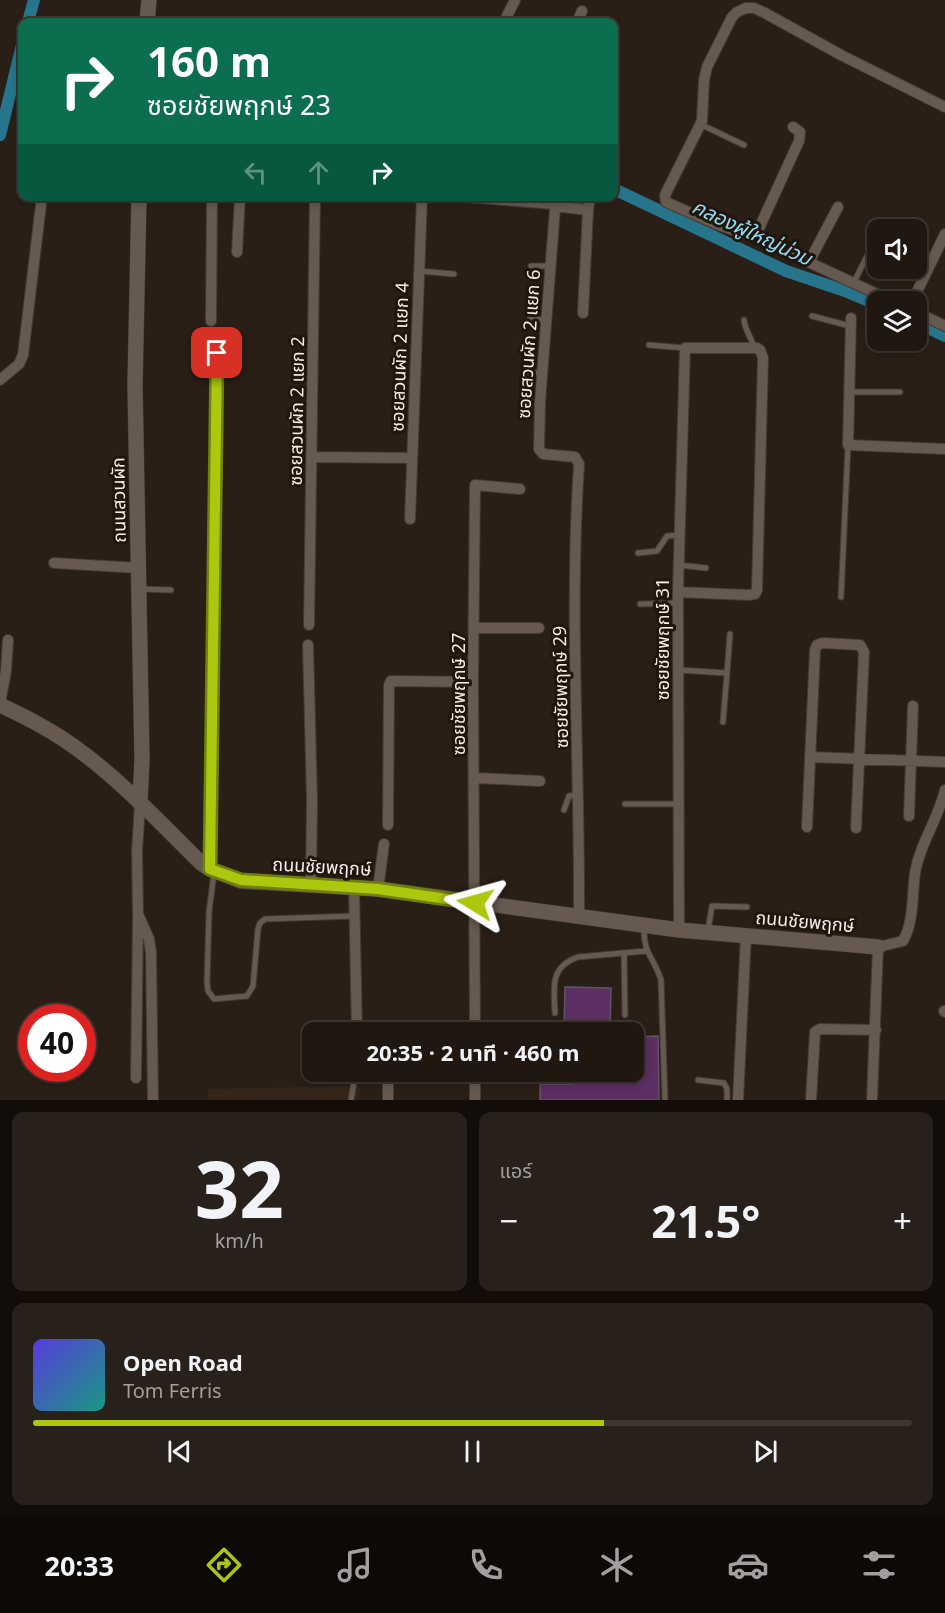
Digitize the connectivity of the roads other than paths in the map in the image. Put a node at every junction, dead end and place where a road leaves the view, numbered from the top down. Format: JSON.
{"nodes":[{"id":1,"x":149,"y":0,"type":"edge"},
{"id":2,"x":515,"y":0,"type":"edge"},
{"id":3,"x":582,"y":11,"type":"dead end"},
{"id":4,"x":147,"y":18,"type":"edge"},
{"id":5,"x":506,"y":18,"type":"edge"},
{"id":6,"x":579,"y":18,"type":"edge"},
{"id":7,"x":945,"y":107,"type":"edge"},
{"id":8,"x":700,"y":124,"type":"junction"},
{"id":9,"x":793,"y":127,"type":"dead end"},
{"id":10,"x":744,"y":145,"type":"dead end"},
{"id":11,"x":41,"y":201,"type":"edge"},
{"id":12,"x":139,"y":201,"type":"edge"},
{"id":13,"x":212,"y":201,"type":"edge"},
{"id":14,"x":240,"y":201,"type":"edge"},
{"id":15,"x":315,"y":201,"type":"edge"},
{"id":16,"x":422,"y":201,"type":"edge"},
{"id":17,"x":537,"y":201,"type":"edge"},
{"id":18,"x":589,"y":201,"type":"edge"},
{"id":19,"x":555,"y":202,"type":"edge"},
{"id":20,"x":838,"y":207,"type":"dead end"},
{"id":21,"x":588,"y":210,"type":"junction"},
{"id":22,"x":945,"y":234,"type":"edge"},
{"id":23,"x":754,"y":237,"type":"junction"},
{"id":24,"x":237,"y":252,"type":"dead end"},
{"id":25,"x":867,"y":256,"type":"dead end"},
{"id":26,"x":809,"y":262,"type":"junction"},
{"id":27,"x":531,"y":266,"type":"dead end"},
{"id":28,"x":550,"y":266,"type":"junction"},
{"id":29,"x":419,"y":271,"type":"junction"},
{"id":30,"x":454,"y":274,"type":"dead end"},
{"id":31,"x":854,"y":282,"type":"junction"},
{"id":32,"x":872,"y":291,"type":"edge"},
{"id":33,"x":917,"y":291,"type":"edge"},
{"id":34,"x":583,"y":313,"type":"dead end"},
{"id":35,"x":812,"y":316,"type":"dead end"},
{"id":36,"x":927,"y":317,"type":"edge"},
{"id":37,"x":530,"y":319,"type":"dead end"},
{"id":38,"x":744,"y":320,"type":"dead end"},
{"id":39,"x":211,"y":321,"type":"dead end"},
{"id":40,"x":546,"y":321,"type":"junction"},
{"id":41,"x":850,"y":322,"type":"joint"},
{"id":42,"x":945,"y":326,"type":"edge"},
{"id":43,"x":649,"y":345,"type":"dead end"},
{"id":44,"x":754,"y":347,"type":"junction"},
{"id":45,"x":685,"y":348,"type":"junction"},
{"id":46,"x":217,"y":353,"type":"dead end"},
{"id":47,"x":524,"y":373,"type":"dead end"},
{"id":48,"x":542,"y":373,"type":"junction"},
{"id":49,"x":0,"y":380,"type":"edge"},
{"id":50,"x":849,"y":392,"type":"junction"},
{"id":51,"x":900,"y":392,"type":"dead end"},
{"id":52,"x":848,"y":445,"type":"junction"},
{"id":53,"x":945,"y":449,"type":"edge"},
{"id":54,"x":313,"y":457,"type":"junction"},
{"id":55,"x":575,"y":457,"type":"joint"},
{"id":56,"x":412,"y":458,"type":"junction"},
{"id":57,"x":520,"y":489,"type":"dead end"},
{"id":58,"x":410,"y":519,"type":"dead end"},
{"id":59,"x":680,"y":535,"type":"junction"},
{"id":60,"x":638,"y":553,"type":"dead end"},
{"id":61,"x":54,"y":563,"type":"dead end"},
{"id":62,"x":679,"y":565,"type":"junction"},
{"id":63,"x":139,"y":568,"type":"junction"},
{"id":64,"x":706,"y":568,"type":"dead end"},
{"id":65,"x":139,"y":589,"type":"junction"},
{"id":66,"x":171,"y":590,"type":"dead end"},
{"id":67,"x":841,"y":597,"type":"dead end"},
{"id":68,"x":678,"y":598,"type":"junction"},
{"id":69,"x":640,"y":604,"type":"dead end"},
{"id":70,"x":309,"y":625,"type":"dead end"},
{"id":71,"x":474,"y":628,"type":"junction"},
{"id":72,"x":539,"y":628,"type":"dead end"},
{"id":73,"x":730,"y":634,"type":"dead end"},
{"id":74,"x":8,"y":640,"type":"dead end"},
{"id":75,"x":308,"y":645,"type":"dead end"},
{"id":76,"x":678,"y":670,"type":"junction"},
{"id":77,"x":727,"y":673,"type":"junction"},
{"id":78,"x":473,"y":682,"type":"junction"},
{"id":79,"x":0,"y":704,"type":"edge"},
{"id":80,"x":913,"y":706,"type":"dead end"},
{"id":81,"x":723,"y":722,"type":"dead end"},
{"id":82,"x":810,"y":757,"type":"junction"},
{"id":83,"x":861,"y":759,"type":"junction"},
{"id":84,"x":911,"y":760,"type":"junction"},
{"id":85,"x":945,"y":762,"type":"edge"},
{"id":86,"x":475,"y":778,"type":"junction"},
{"id":87,"x":540,"y":781,"type":"dead end"},
{"id":88,"x":945,"y":790,"type":"edge"},
{"id":89,"x":579,"y":795,"type":"junction"},
{"id":90,"x":140,"y":802,"type":"junction"},
{"id":91,"x":625,"y":804,"type":"dead end"},
{"id":92,"x":678,"y":804,"type":"junction"},
{"id":93,"x":564,"y":810,"type":"dead end"},
{"id":94,"x":909,"y":816,"type":"dead end"},
{"id":95,"x":388,"y":825,"type":"dead end"},
{"id":96,"x":807,"y":827,"type":"dead end"},
{"id":97,"x":856,"y":828,"type":"dead end"},
{"id":98,"x":384,"y":844,"type":"dead end"},
{"id":99,"x":212,"y":870,"type":"junction"},
{"id":100,"x":311,"y":885,"type":"junction"},
{"id":101,"x":354,"y":888,"type":"junction"},
{"id":102,"x":378,"y":889,"type":"junction"},
{"id":103,"x":475,"y":903,"type":"junction"},
{"id":104,"x":747,"y":907,"type":"dead end"},
{"id":105,"x":138,"y":914,"type":"junction"},
{"id":106,"x":355,"y":916,"type":"junction"},
{"id":107,"x":579,"y":917,"type":"junction"},
{"id":108,"x":644,"y":925,"type":"junction"},
{"id":109,"x":679,"y":930,"type":"junction"},
{"id":110,"x":708,"y":932,"type":"junction"},
{"id":111,"x":746,"y":935,"type":"junction"},
{"id":112,"x":878,"y":947,"type":"junction"},
{"id":113,"x":646,"y":951,"type":"junction"},
{"id":114,"x":624,"y":953,"type":"junction"},
{"id":115,"x":555,"y":1013,"type":"dead end"},
{"id":116,"x":625,"y":1015,"type":"dead end"},
{"id":117,"x":357,"y":1022,"type":"edge"},
{"id":118,"x":475,"y":1022,"type":"edge"},
{"id":119,"x":876,"y":1030,"type":"junction"},
{"id":120,"x":136,"y":1078,"type":"dead end"},
{"id":121,"x":698,"y":1080,"type":"dead end"},
{"id":122,"x":354,"y":1082,"type":"edge"},
{"id":123,"x":388,"y":1082,"type":"edge"},
{"id":124,"x":475,"y":1082,"type":"edge"},
{"id":125,"x":153,"y":1100,"type":"edge"},
{"id":126,"x":351,"y":1100,"type":"edge"},
{"id":127,"x":388,"y":1100,"type":"edge"},
{"id":128,"x":475,"y":1100,"type":"edge"},
{"id":129,"x":665,"y":1100,"type":"edge"},
{"id":130,"x":727,"y":1100,"type":"edge"},
{"id":131,"x":738,"y":1100,"type":"edge"},
{"id":132,"x":811,"y":1100,"type":"edge"},
{"id":133,"x":872,"y":1100,"type":"edge"}],
"edges":[{"from":1,"to":4,"type":"street"},
{"from":2,"to":5,"type":"street"},
{"from":3,"to":6,"type":"street"},
{"from":7,"to":8,"type":"street"},
{"from":8,"to":10,"type":"lane"},
{"from":8,"to":23,"type":"street"},
{"from":9,"to":23,"type":"street"},
{"from":11,"to":49,"type":"street"},
{"from":12,"to":63,"type":"street","name":"ถนนสวนผัก"},
{"from":13,"to":39,"type":"street"},
{"from":14,"to":24,"type":"street"},
{"from":15,"to":54,"type":"street","name":"ซอยสวนผัก 2 แยก 2"},
{"from":16,"to":29,"type":"street","name":"ซอยสวนผัก 2 แยก 4"},
{"from":17,"to":19,"type":"street"},
{"from":18,"to":21,"type":"street"},
{"from":19,"to":21,"type":"street"},
{"from":19,"to":28,"type":"street","name":"ซอยสวนผัก 2 แยก 6"},
{"from":20,"to":26,"type":"street"},
{"from":21,"to":34,"type":"street"},
{"from":22,"to":33,"type":"street"},
{"from":23,"to":26,"type":"street"},
{"from":25,"to":31,"type":"lane"},
{"from":26,"to":31,"type":"street"},
{"from":27,"to":28,"type":"lane"},
{"from":28,"to":40,"type":"street","name":"ซอยสวนผัก 2 แยก 6"},
{"from":29,"to":30,"type":"lane"},
{"from":29,"to":56,"type":"street","name":"ซอยสวนผัก 2 แยก 4"},
{"from":31,"to":32,"type":"street"},
{"from":35,"to":41,"type":"lane"},
{"from":36,"to":42,"type":"street"},
{"from":37,"to":40,"type":"lane"},
{"from":38,"to":44,"type":"lane"},
{"from":40,"to":48,"type":"street","name":"ซอยสวนผัก 2 แยก 6"},
{"from":41,"to":50,"type":"street"},
{"from":43,"to":45,"type":"lane"},
{"from":44,"to":45,"type":"street"},
{"from":44,"to":68,"type":"street"},
{"from":45,"to":59,"type":"street","name":"ซอยชัยพฤกษ์ 31"},
{"from":46,"to":99,"type":"street"},
{"from":47,"to":48,"type":"lane"},
{"from":48,"to":55,"type":"street","name":"ซอยสวนผัก 2 แยก 6"},
{"from":50,"to":51,"type":"lane"},
{"from":50,"to":52,"type":"street"},
{"from":52,"to":53,"type":"street"},
{"from":52,"to":67,"type":"lane"},
{"from":54,"to":56,"type":"street"},
{"from":54,"to":70,"type":"street","name":"ซอยสวนผัก 2 แยก 2"},
{"from":55,"to":89,"type":"street","name":"ซอยชัยพฤกษ์ 29"},
{"from":56,"to":58,"type":"street","name":"ซอยสวนผัก 2 แยก 4"},
{"from":57,"to":71,"type":"street","name":"ซอยชัยพฤกษ์ 27"},
{"from":59,"to":60,"type":"lane"},
{"from":59,"to":62,"type":"street","name":"ซอยชัยพฤกษ์ 31"},
{"from":61,"to":63,"type":"street"},
{"from":62,"to":64,"type":"lane"},
{"from":62,"to":68,"type":"street","name":"ซอยชัยพฤกษ์ 31"},
{"from":63,"to":65,"type":"street","name":"ถนนสวนผัก"},
{"from":65,"to":66,"type":"lane"},
{"from":65,"to":90,"type":"street","name":"ถนนสวนผัก"},
{"from":68,"to":69,"type":"lane"},
{"from":68,"to":76,"type":"street","name":"ซอยชัยพฤกษ์ 31"},
{"from":71,"to":72,"type":"street"},
{"from":71,"to":78,"type":"street","name":"ซอยชัยพฤกษ์ 27"},
{"from":73,"to":77,"type":"lane"},
{"from":74,"to":79,"type":"street"},
{"from":75,"to":100,"type":"street"},
{"from":76,"to":77,"type":"lane"},
{"from":76,"to":92,"type":"street","name":"ซอยชัยพฤกษ์ 31"},
{"from":77,"to":81,"type":"lane"},
{"from":78,"to":86,"type":"street","name":"ซอยชัยพฤกษ์ 27"},
{"from":78,"to":95,"type":"street"},
{"from":79,"to":90,"type":"street","name":"ถนนชัยพฤกษ์"},
{"from":80,"to":84,"type":"street"},
{"from":82,"to":83,"type":"street"},
{"from":82,"to":83,"type":"street"},
{"from":82,"to":96,"type":"street"},
{"from":83,"to":84,"type":"street"},
{"from":83,"to":97,"type":"street"},
{"from":84,"to":85,"type":"street"},
{"from":84,"to":94,"type":"street"},
{"from":86,"to":87,"type":"street"},
{"from":86,"to":103,"type":"street","name":"ซอยชัยพฤกษ์ 27"},
{"from":88,"to":112,"type":"street"},
{"from":89,"to":93,"type":"lane"},
{"from":89,"to":107,"type":"street","name":"ซอยชัยพฤกษ์ 29"},
{"from":90,"to":99,"type":"street","name":"ถนนชัยพฤกษ์"},
{"from":90,"to":105,"type":"street"},
{"from":91,"to":92,"type":"lane"},
{"from":92,"to":109,"type":"street","name":"ซอยชัยพฤกษ์ 31"},
{"from":98,"to":102,"type":"street"},
{"from":99,"to":100,"type":"street","name":"ถนนชัยพฤกษ์"},
{"from":99,"to":106,"type":"lane"},
{"from":100,"to":101,"type":"street","name":"ถนนชัยพฤกษ์"},
{"from":101,"to":102,"type":"street","name":"ถนนชัยพฤกษ์"},
{"from":101,"to":106,"type":"street"},
{"from":102,"to":103,"type":"street","name":"ถนนชัยพฤกษ์"},
{"from":103,"to":107,"type":"street","name":"ถนนชัยพฤกษ์"},
{"from":103,"to":118,"type":"street","name":"ซอยชัยพฤกษ์ 27"},
{"from":104,"to":110,"type":"lane"},
{"from":105,"to":120,"type":"street"},
{"from":105,"to":125,"type":"street"},
{"from":106,"to":117,"type":"street"},
{"from":107,"to":108,"type":"street","name":"ถนนชัยพฤกษ์"},
{"from":108,"to":109,"type":"street","name":"ถนนชัยพฤกษ์"},
{"from":108,"to":113,"type":"lane"},
{"from":109,"to":110,"type":"street","name":"ถนนชัยพฤกษ์"},
{"from":110,"to":111,"type":"street","name":"ถนนชัยพฤกษ์"},
{"from":111,"to":112,"type":"street","name":"ถนนชัยพฤกษ์"},
{"from":111,"to":131,"type":"street"},
{"from":112,"to":119,"type":"street"},
{"from":113,"to":114,"type":"lane"},
{"from":113,"to":129,"type":"lane"},
{"from":114,"to":115,"type":"lane"},
{"from":114,"to":116,"type":"lane"},
{"from":119,"to":132,"type":"street"},
{"from":119,"to":133,"type":"street"},
{"from":121,"to":130,"type":"lane"},
{"from":122,"to":126,"type":"lane"},
{"from":123,"to":127,"type":"street"},
{"from":124,"to":128,"type":"street"}]}
